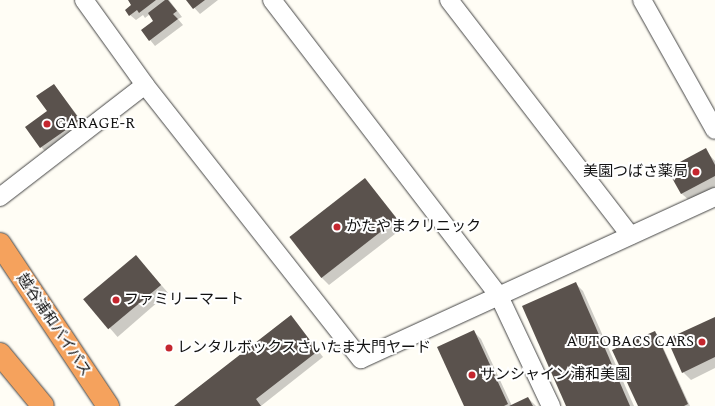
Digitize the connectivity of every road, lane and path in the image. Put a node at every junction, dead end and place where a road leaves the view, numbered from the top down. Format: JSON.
{"nodes":[{"id":1,"x":84,"y":0,"type":"edge"},
{"id":2,"x":272,"y":0,"type":"edge"},
{"id":3,"x":449,"y":0,"type":"edge"},
{"id":4,"x":642,"y":0,"type":"edge"},
{"id":5,"x":145,"y":85,"type":"junction"},
{"id":6,"x":715,"y":130,"type":"edge"},
{"id":7,"x":0,"y":197,"type":"edge"},
{"id":8,"x":715,"y":197,"type":"edge"},
{"id":9,"x":630,"y":235,"type":"junction"},
{"id":10,"x":0,"y":244,"type":"edge"},
{"id":11,"x":499,"y":296,"type":"junction"},
{"id":12,"x":0,"y":354,"type":"edge"},
{"id":13,"x":43,"y":406,"type":"edge"},
{"id":14,"x":108,"y":406,"type":"edge"},
{"id":15,"x":551,"y":406,"type":"edge"}],
"edges":[{"from":1,"to":5,"type":"street"},
{"from":2,"to":11,"type":"street"},
{"from":3,"to":9,"type":"street"},
{"from":4,"to":6,"type":"street"},
{"from":5,"to":7,"type":"street"},
{"from":5,"to":11,"type":"street"},
{"from":8,"to":9,"type":"street"},
{"from":9,"to":11,"type":"street"},
{"from":10,"to":14,"type":"highway","name":"越谷浦和バイパス"},
{"from":11,"to":15,"type":"street"},
{"from":12,"to":13,"type":"highway"}]}
